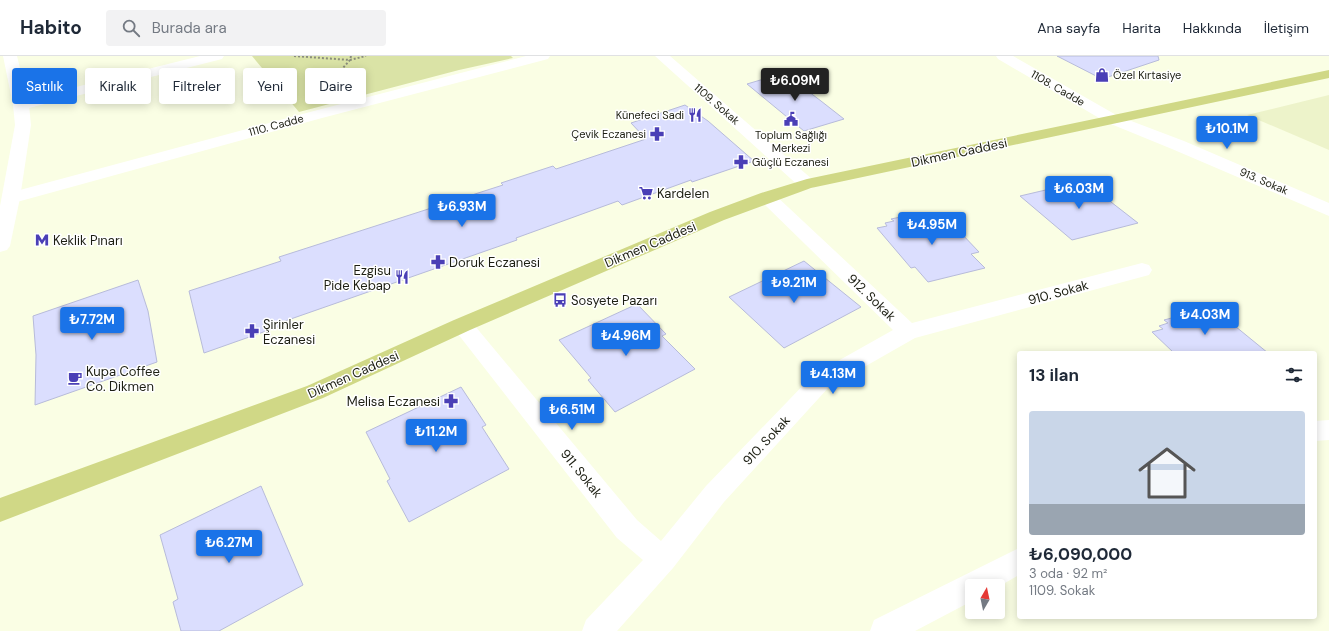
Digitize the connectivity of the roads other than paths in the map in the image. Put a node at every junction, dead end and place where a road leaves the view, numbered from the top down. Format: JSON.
{"nodes":[{"id":1,"x":10,"y":56,"type":"edge"},
{"id":2,"x":217,"y":56,"type":"edge"},
{"id":3,"x":543,"y":56,"type":"edge"},
{"id":4,"x":662,"y":56,"type":"edge"},
{"id":5,"x":1003,"y":56,"type":"edge"},
{"id":6,"x":1329,"y":74,"type":"edge"},
{"id":7,"x":21,"y":105,"type":"junction"},
{"id":8,"x":1112,"y":119,"type":"junction"},
{"id":9,"x":807,"y":184,"type":"junction"},
{"id":10,"x":767,"y":197,"type":"junction"},
{"id":11,"x":1304,"y":198,"type":"junction"},
{"id":12,"x":5,"y":199,"type":"edge"},
{"id":13,"x":1329,"y":203,"type":"edge"},
{"id":14,"x":1329,"y":210,"type":"edge"},
{"id":15,"x":0,"y":246,"type":"edge"},
{"id":16,"x":1142,"y":270,"type":"dead end"},
{"id":17,"x":462,"y":325,"type":"junction"},
{"id":18,"x":908,"y":332,"type":"junction"},
{"id":19,"x":1329,"y":430,"type":"edge"},
{"id":20,"x":1317,"y":431,"type":"edge"},
{"id":21,"x":0,"y":510,"type":"edge"},
{"id":22,"x":663,"y":559,"type":"junction"},
{"id":23,"x":1017,"y":562,"type":"edge"},
{"id":24,"x":597,"y":631,"type":"edge"},
{"id":25,"x":885,"y":631,"type":"edge"}],
"edges":[{"from":1,"to":7,"type":"street"},
{"from":2,"to":7,"type":"street"},
{"from":3,"to":12,"type":"street","name":"1110. Cadde"},
{"from":4,"to":9,"type":"street","name":"1109. Sokak"},
{"from":5,"to":8,"type":"street","name":"1108. Cadde"},
{"from":6,"to":8,"type":"main road","name":"Dikmen Caddesi"},
{"from":7,"to":12,"type":"street"},
{"from":8,"to":9,"type":"main road","name":"Dikmen Caddesi"},
{"from":8,"to":11,"type":"street","name":"913. Sokak"},
{"from":9,"to":10,"type":"main road","name":"Dikmen Caddesi"},
{"from":10,"to":17,"type":"main road","name":"Dikmen Caddesi"},
{"from":10,"to":18,"type":"street","name":"912. Sokak"},
{"from":11,"to":13,"type":"street","name":"913. Sokak"},
{"from":11,"to":14,"type":"street","name":"913. Sokak"},
{"from":12,"to":15,"type":"street"},
{"from":16,"to":18,"type":"street","name":"910. Sokak"},
{"from":17,"to":21,"type":"main road","name":"Dikmen Caddesi"},
{"from":17,"to":22,"type":"street","name":"911. Sokak"},
{"from":18,"to":22,"type":"street","name":"910. Sokak"},
{"from":19,"to":20,"type":"street"},
{"from":22,"to":24,"type":"street","name":"910. Sokak"},
{"from":23,"to":25,"type":"street"}]}
